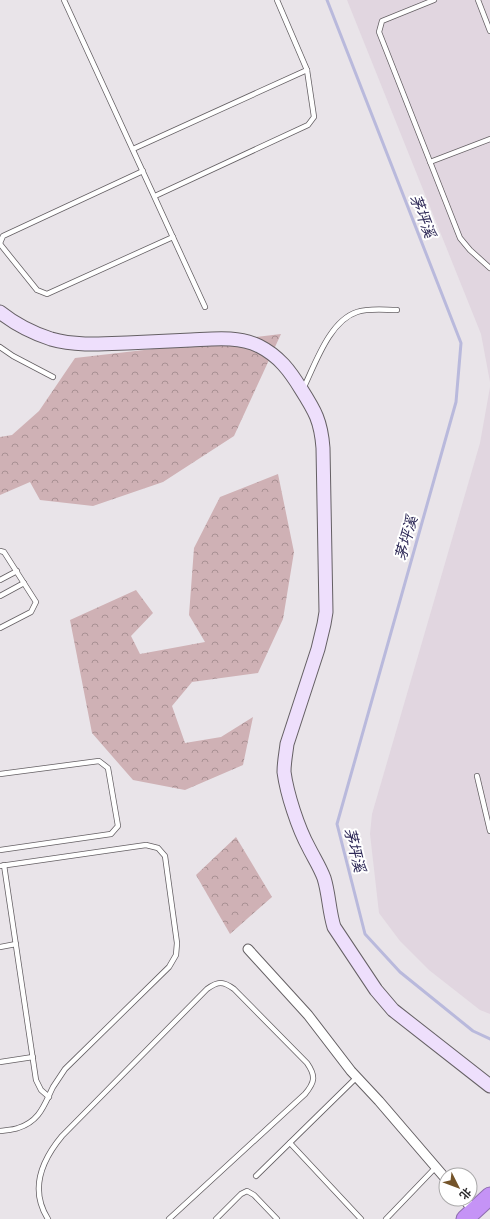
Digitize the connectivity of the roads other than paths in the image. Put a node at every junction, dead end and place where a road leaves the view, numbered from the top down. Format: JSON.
{"nodes":[{"id":1,"x":64,"y":0,"type":"edge"},
{"id":2,"x":277,"y":0,"type":"edge"},
{"id":3,"x":434,"y":0,"type":"edge"},
{"id":4,"x":478,"y":0,"type":"edge"},
{"id":5,"x":490,"y":31,"type":"edge"},
{"id":6,"x":307,"y":70,"type":"junction"},
{"id":7,"x":490,"y":139,"type":"edge"},
{"id":8,"x":133,"y":149,"type":"junction"},
{"id":9,"x":430,"y":162,"type":"junction"},
{"id":10,"x":143,"y":171,"type":"junction"},
{"id":11,"x":155,"y":196,"type":"junction"},
{"id":12,"x":173,"y":237,"type":"junction"},
{"id":13,"x":0,"y":244,"type":"edge"},
{"id":14,"x":490,"y":268,"type":"edge"},
{"id":15,"x":205,"y":307,"type":"dead end"},
{"id":16,"x":397,"y":310,"type":"dead end"},
{"id":17,"x":0,"y":312,"type":"edge"},
{"id":18,"x":0,"y":348,"type":"edge"},
{"id":19,"x":53,"y":377,"type":"dead end"},
{"id":20,"x":302,"y":391,"type":"junction"},
{"id":21,"x":0,"y":551,"type":"edge"},
{"id":22,"x":16,"y":571,"type":"junction"},
{"id":23,"x":0,"y":580,"type":"edge"},
{"id":24,"x":24,"y":583,"type":"junction"},
{"id":25,"x":0,"y":596,"type":"edge"},
{"id":26,"x":0,"y":628,"type":"edge"},
{"id":27,"x":0,"y":774,"type":"edge"},
{"id":28,"x":477,"y":776,"type":"dead end"},
{"id":29,"x":490,"y":831,"type":"edge"},
{"id":30,"x":0,"y":850,"type":"edge"},
{"id":31,"x":2,"y":866,"type":"edge"},
{"id":32,"x":16,"y":944,"type":"junction"},
{"id":33,"x":0,"y":947,"type":"edge"},
{"id":34,"x":248,"y":950,"type":"dead end"},
{"id":35,"x":33,"y":1057,"type":"junction"},
{"id":36,"x":0,"y":1062,"type":"edge"},
{"id":37,"x":357,"y":1077,"type":"junction"},
{"id":38,"x":490,"y":1086,"type":"edge"},
{"id":39,"x":49,"y":1097,"type":"junction"},
{"id":40,"x":0,"y":1131,"type":"edge"},
{"id":41,"x":290,"y":1143,"type":"junction"},
{"id":42,"x":436,"y":1167,"type":"joint"},
{"id":43,"x":256,"y":1176,"type":"dead end"},
{"id":44,"x":490,"y":1196,"type":"edge"},
{"id":45,"x":468,"y":1210,"type":"edge"},
{"id":46,"x":48,"y":1219,"type":"edge"},
{"id":47,"x":169,"y":1219,"type":"edge"},
{"id":48,"x":216,"y":1219,"type":"edge"},
{"id":49,"x":276,"y":1219,"type":"edge"},
{"id":50,"x":361,"y":1219,"type":"edge"},
{"id":51,"x":386,"y":1219,"type":"edge"}],
"edges":[{"from":1,"to":8,"type":"lane"},
{"from":2,"to":6,"type":"lane"},
{"from":3,"to":9,"type":"lane"},
{"from":4,"to":5,"type":"lane"},
{"from":6,"to":8,"type":"lane"},
{"from":6,"to":11,"type":"lane"},
{"from":7,"to":9,"type":"lane"},
{"from":8,"to":10,"type":"lane"},
{"from":9,"to":14,"type":"lane"},
{"from":10,"to":11,"type":"lane"},
{"from":10,"to":13,"type":"lane"},
{"from":11,"to":12,"type":"lane"},
{"from":12,"to":13,"type":"lane"},
{"from":12,"to":15,"type":"lane"},
{"from":16,"to":20,"type":"lane"},
{"from":17,"to":20,"type":"street"},
{"from":18,"to":19,"type":"lane"},
{"from":20,"to":38,"type":"street"},
{"from":21,"to":22,"type":"lane"},
{"from":22,"to":23,"type":"lane"},
{"from":22,"to":24,"type":"lane"},
{"from":24,"to":25,"type":"lane"},
{"from":24,"to":26,"type":"lane"},
{"from":27,"to":30,"type":"lane"},
{"from":28,"to":29,"type":"lane"},
{"from":31,"to":32,"type":"lane"},
{"from":31,"to":39,"type":"lane"},
{"from":32,"to":33,"type":"lane"},
{"from":32,"to":35,"type":"lane"},
{"from":34,"to":37,"type":"street"},
{"from":35,"to":36,"type":"lane"},
{"from":35,"to":39,"type":"lane"},
{"from":37,"to":41,"type":"lane"},
{"from":37,"to":42,"type":"street"},
{"from":39,"to":40,"type":"lane"},
{"from":41,"to":43,"type":"lane"},
{"from":41,"to":50,"type":"lane"},
{"from":42,"to":51,"type":"lane"},
{"from":44,"to":45,"type":"highway"},
{"from":46,"to":47,"type":"lane"},
{"from":48,"to":49,"type":"lane"}]}
